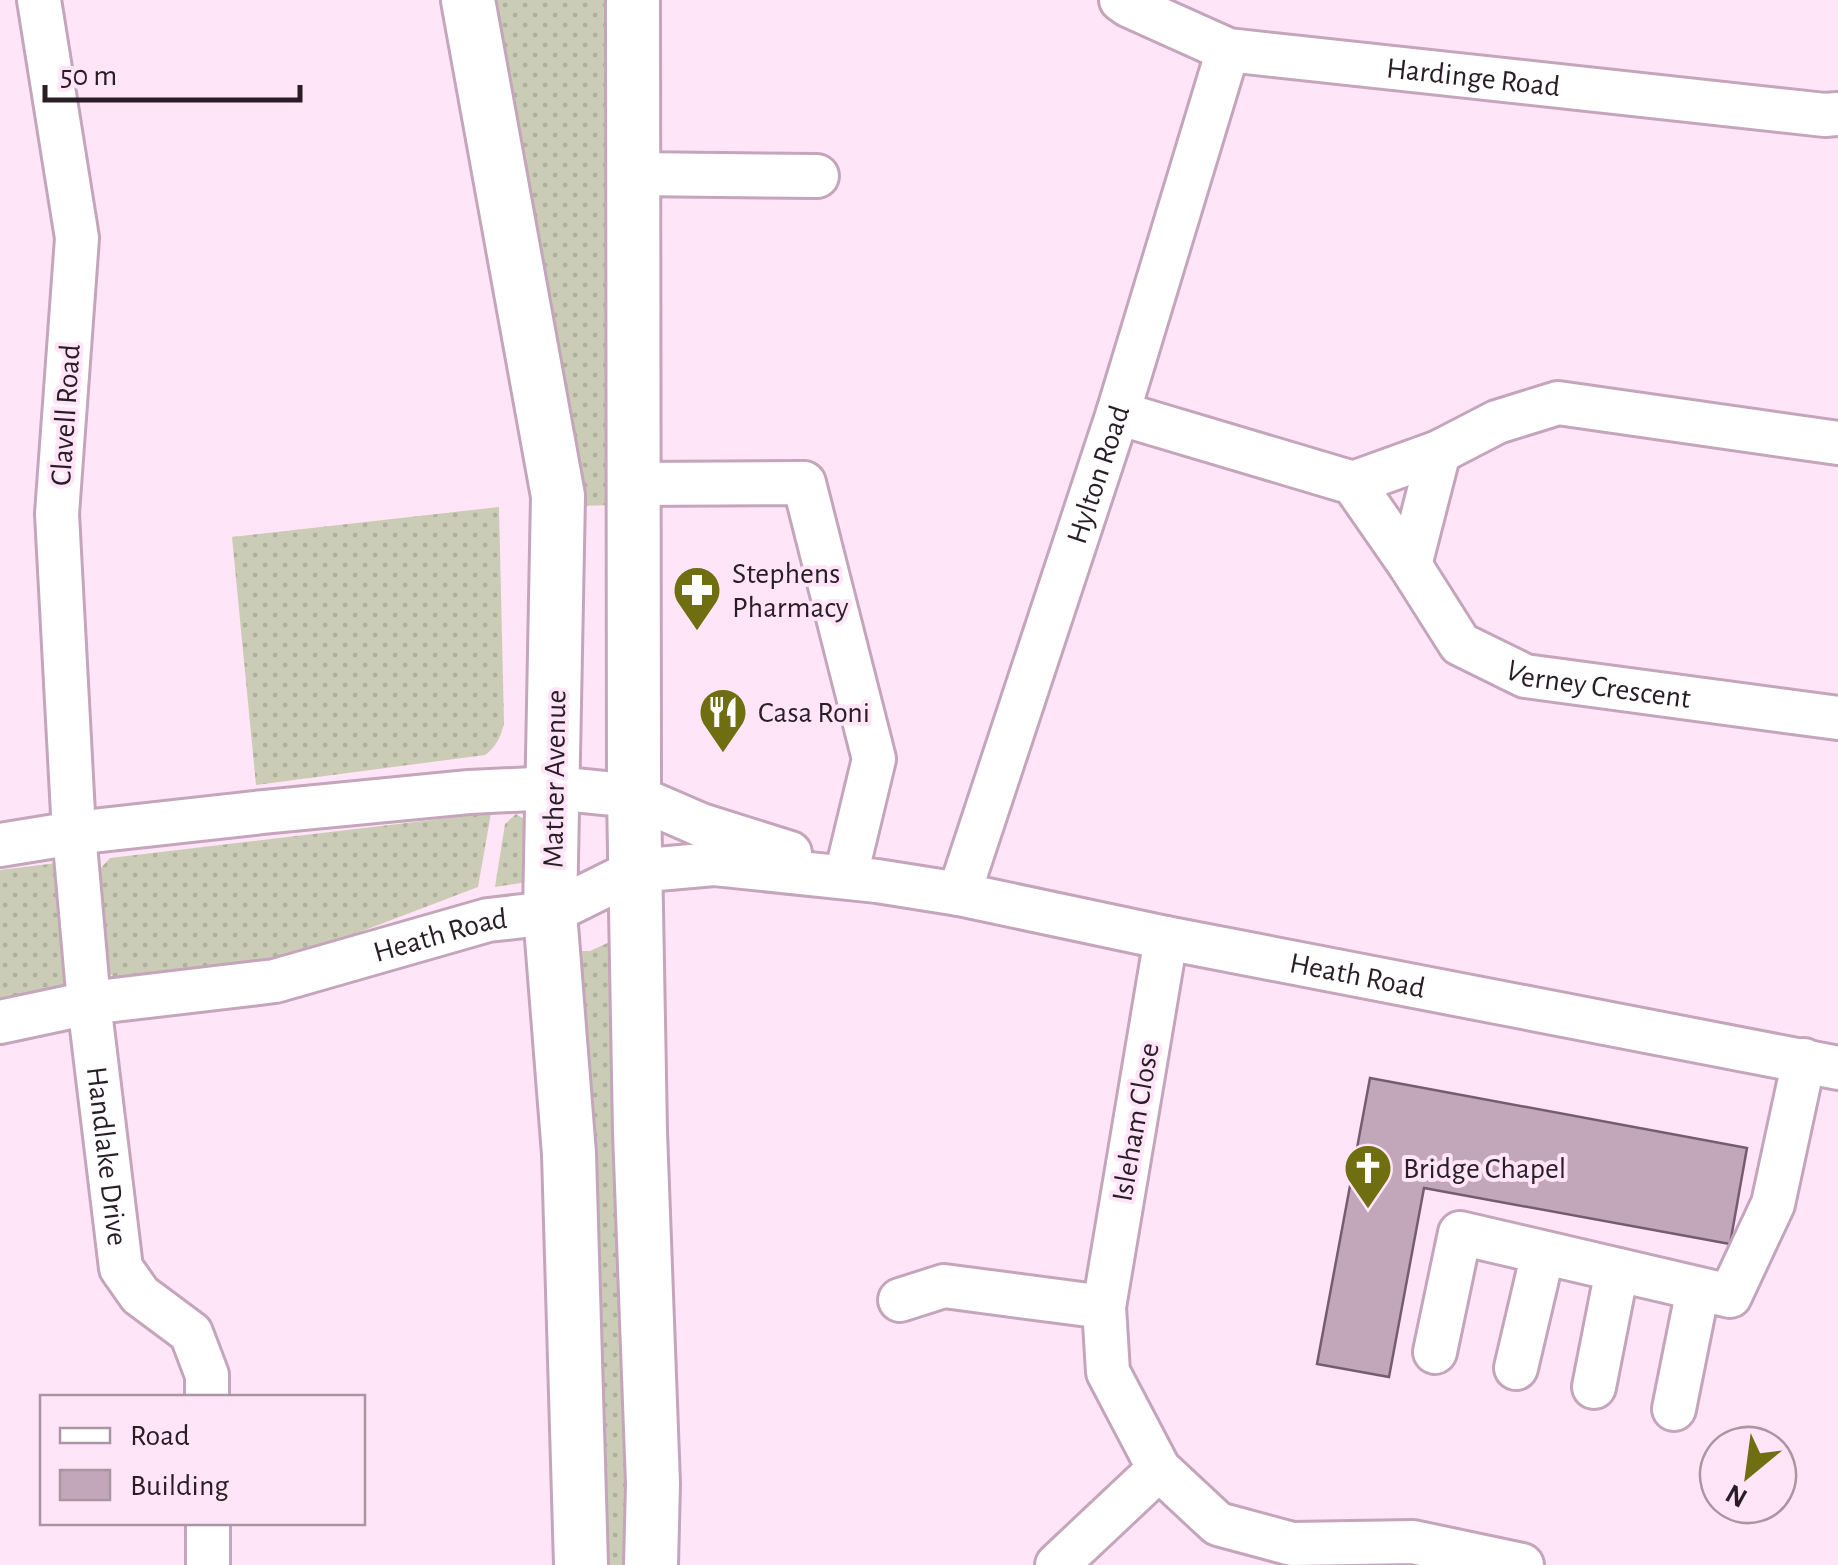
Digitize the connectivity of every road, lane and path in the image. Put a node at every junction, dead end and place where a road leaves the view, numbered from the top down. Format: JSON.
{"nodes":[{"id":1,"x":39,"y":0,"type":"edge"},
{"id":2,"x":468,"y":0,"type":"edge"},
{"id":3,"x":633,"y":0,"type":"edge"},
{"id":4,"x":1122,"y":0,"type":"edge"},
{"id":5,"x":1228,"y":50,"type":"junction"},
{"id":6,"x":1838,"y":114,"type":"edge"},
{"id":7,"x":633,"y":174,"type":"junction"},
{"id":8,"x":817,"y":176,"type":"dead end"},
{"id":9,"x":1118,"y":413,"type":"junction"},
{"id":10,"x":1838,"y":442,"type":"edge"},
{"id":11,"x":1439,"y":452,"type":"junction"},
{"id":12,"x":1353,"y":482,"type":"junction"},
{"id":13,"x":634,"y":484,"type":"junction"},
{"id":14,"x":1410,"y":566,"type":"junction"},
{"id":15,"x":1838,"y":718,"type":"edge"},
{"id":16,"x":554,"y":788,"type":"junction"},
{"id":17,"x":634,"y":796,"type":"junction"},
{"id":18,"x":74,"y":833,"type":"junction"},
{"id":19,"x":0,"y":845,"type":"edge"},
{"id":20,"x":634,"y":871,"type":"junction"},
{"id":21,"x":862,"y":876,"type":"junction"},
{"id":22,"x":959,"y":894,"type":"junction"},
{"id":23,"x":550,"y":913,"type":"junction"},
{"id":24,"x":1166,"y":938,"type":"junction"},
{"id":25,"x":88,"y":1003,"type":"junction"},
{"id":26,"x":0,"y":1022,"type":"edge"},
{"id":27,"x":1821,"y":1064,"type":"edge"},
{"id":28,"x":1544,"y":1252,"type":"junction"},
{"id":29,"x":1617,"y":1270,"type":"junction"},
{"id":30,"x":1698,"y":1289,"type":"junction"},
{"id":31,"x":900,"y":1300,"type":"dead end"},
{"id":32,"x":1104,"y":1306,"type":"junction"},
{"id":33,"x":1435,"y":1352,"type":"dead end"},
{"id":34,"x":1516,"y":1368,"type":"dead end"},
{"id":35,"x":1594,"y":1388,"type":"dead end"},
{"id":36,"x":207,"y":1395,"type":"edge"},
{"id":37,"x":1674,"y":1409,"type":"dead end"},
{"id":38,"x":1159,"y":1469,"type":"junction"},
{"id":39,"x":208,"y":1525,"type":"edge"},
{"id":40,"x":208,"y":1565,"type":"edge"},
{"id":41,"x":581,"y":1565,"type":"edge"},
{"id":42,"x":651,"y":1565,"type":"edge"},
{"id":43,"x":1057,"y":1565,"type":"edge"},
{"id":44,"x":1522,"y":1565,"type":"edge"}],
"edges":[{"from":1,"to":18,"type":"street","name":"Clavell Road"},
{"from":2,"to":16,"type":"main road","name":"Mather Avenue"},
{"from":3,"to":7,"type":"main road"},
{"from":4,"to":5,"type":"street","name":"Hardinge Road"},
{"from":5,"to":6,"type":"street","name":"Hardinge Road"},
{"from":5,"to":9,"type":"street","name":"Hylton Road"},
{"from":7,"to":8,"type":"street"},
{"from":7,"to":13,"type":"main road"},
{"from":9,"to":12,"type":"street"},
{"from":9,"to":22,"type":"street","name":"Hylton Road"},
{"from":10,"to":11,"type":"street"},
{"from":11,"to":12,"type":"street"},
{"from":11,"to":14,"type":"street"},
{"from":12,"to":14,"type":"street","name":"Verney Crescent"},
{"from":13,"to":17,"type":"main road"},
{"from":13,"to":21,"type":"street"},
{"from":14,"to":15,"type":"street","name":"Verney Crescent"},
{"from":16,"to":17,"type":"street","name":"Heath Road"},
{"from":16,"to":18,"type":"street","name":"Heath Road"},
{"from":16,"to":23,"type":"main road","name":"Mather Avenue"},
{"from":17,"to":20,"type":"main road"},
{"from":17,"to":21,"type":"street","name":"Heath Road"},
{"from":18,"to":19,"type":"street","name":"Heath Road"},
{"from":18,"to":25,"type":"street","name":"Clavell Road"},
{"from":20,"to":21,"type":"street","name":"Heath Road"},
{"from":20,"to":23,"type":"street","name":"Heath Road"},
{"from":20,"to":42,"type":"main road"},
{"from":21,"to":22,"type":"street","name":"Heath Road"},
{"from":22,"to":24,"type":"street","name":"Heath Road"},
{"from":23,"to":25,"type":"street","name":"Heath Road"},
{"from":23,"to":41,"type":"main road","name":"Mather Avenue"},
{"from":24,"to":27,"type":"street","name":"Heath Road"},
{"from":24,"to":32,"type":"street","name":"Isleham Close"},
{"from":25,"to":26,"type":"street","name":"Heath Road"},
{"from":25,"to":36,"type":"street","name":"Handlake Drive"},
{"from":27,"to":30,"type":"street"},
{"from":28,"to":29,"type":"street"},
{"from":28,"to":33,"type":"street"},
{"from":28,"to":34,"type":"street"},
{"from":29,"to":30,"type":"street"},
{"from":29,"to":35,"type":"street"},
{"from":30,"to":37,"type":"street"},
{"from":31,"to":32,"type":"street"},
{"from":32,"to":38,"type":"street","name":"Isleham Close"},
{"from":38,"to":43,"type":"street"},
{"from":38,"to":44,"type":"street","name":"Isleham Close"},
{"from":39,"to":40,"type":"street"}]}
